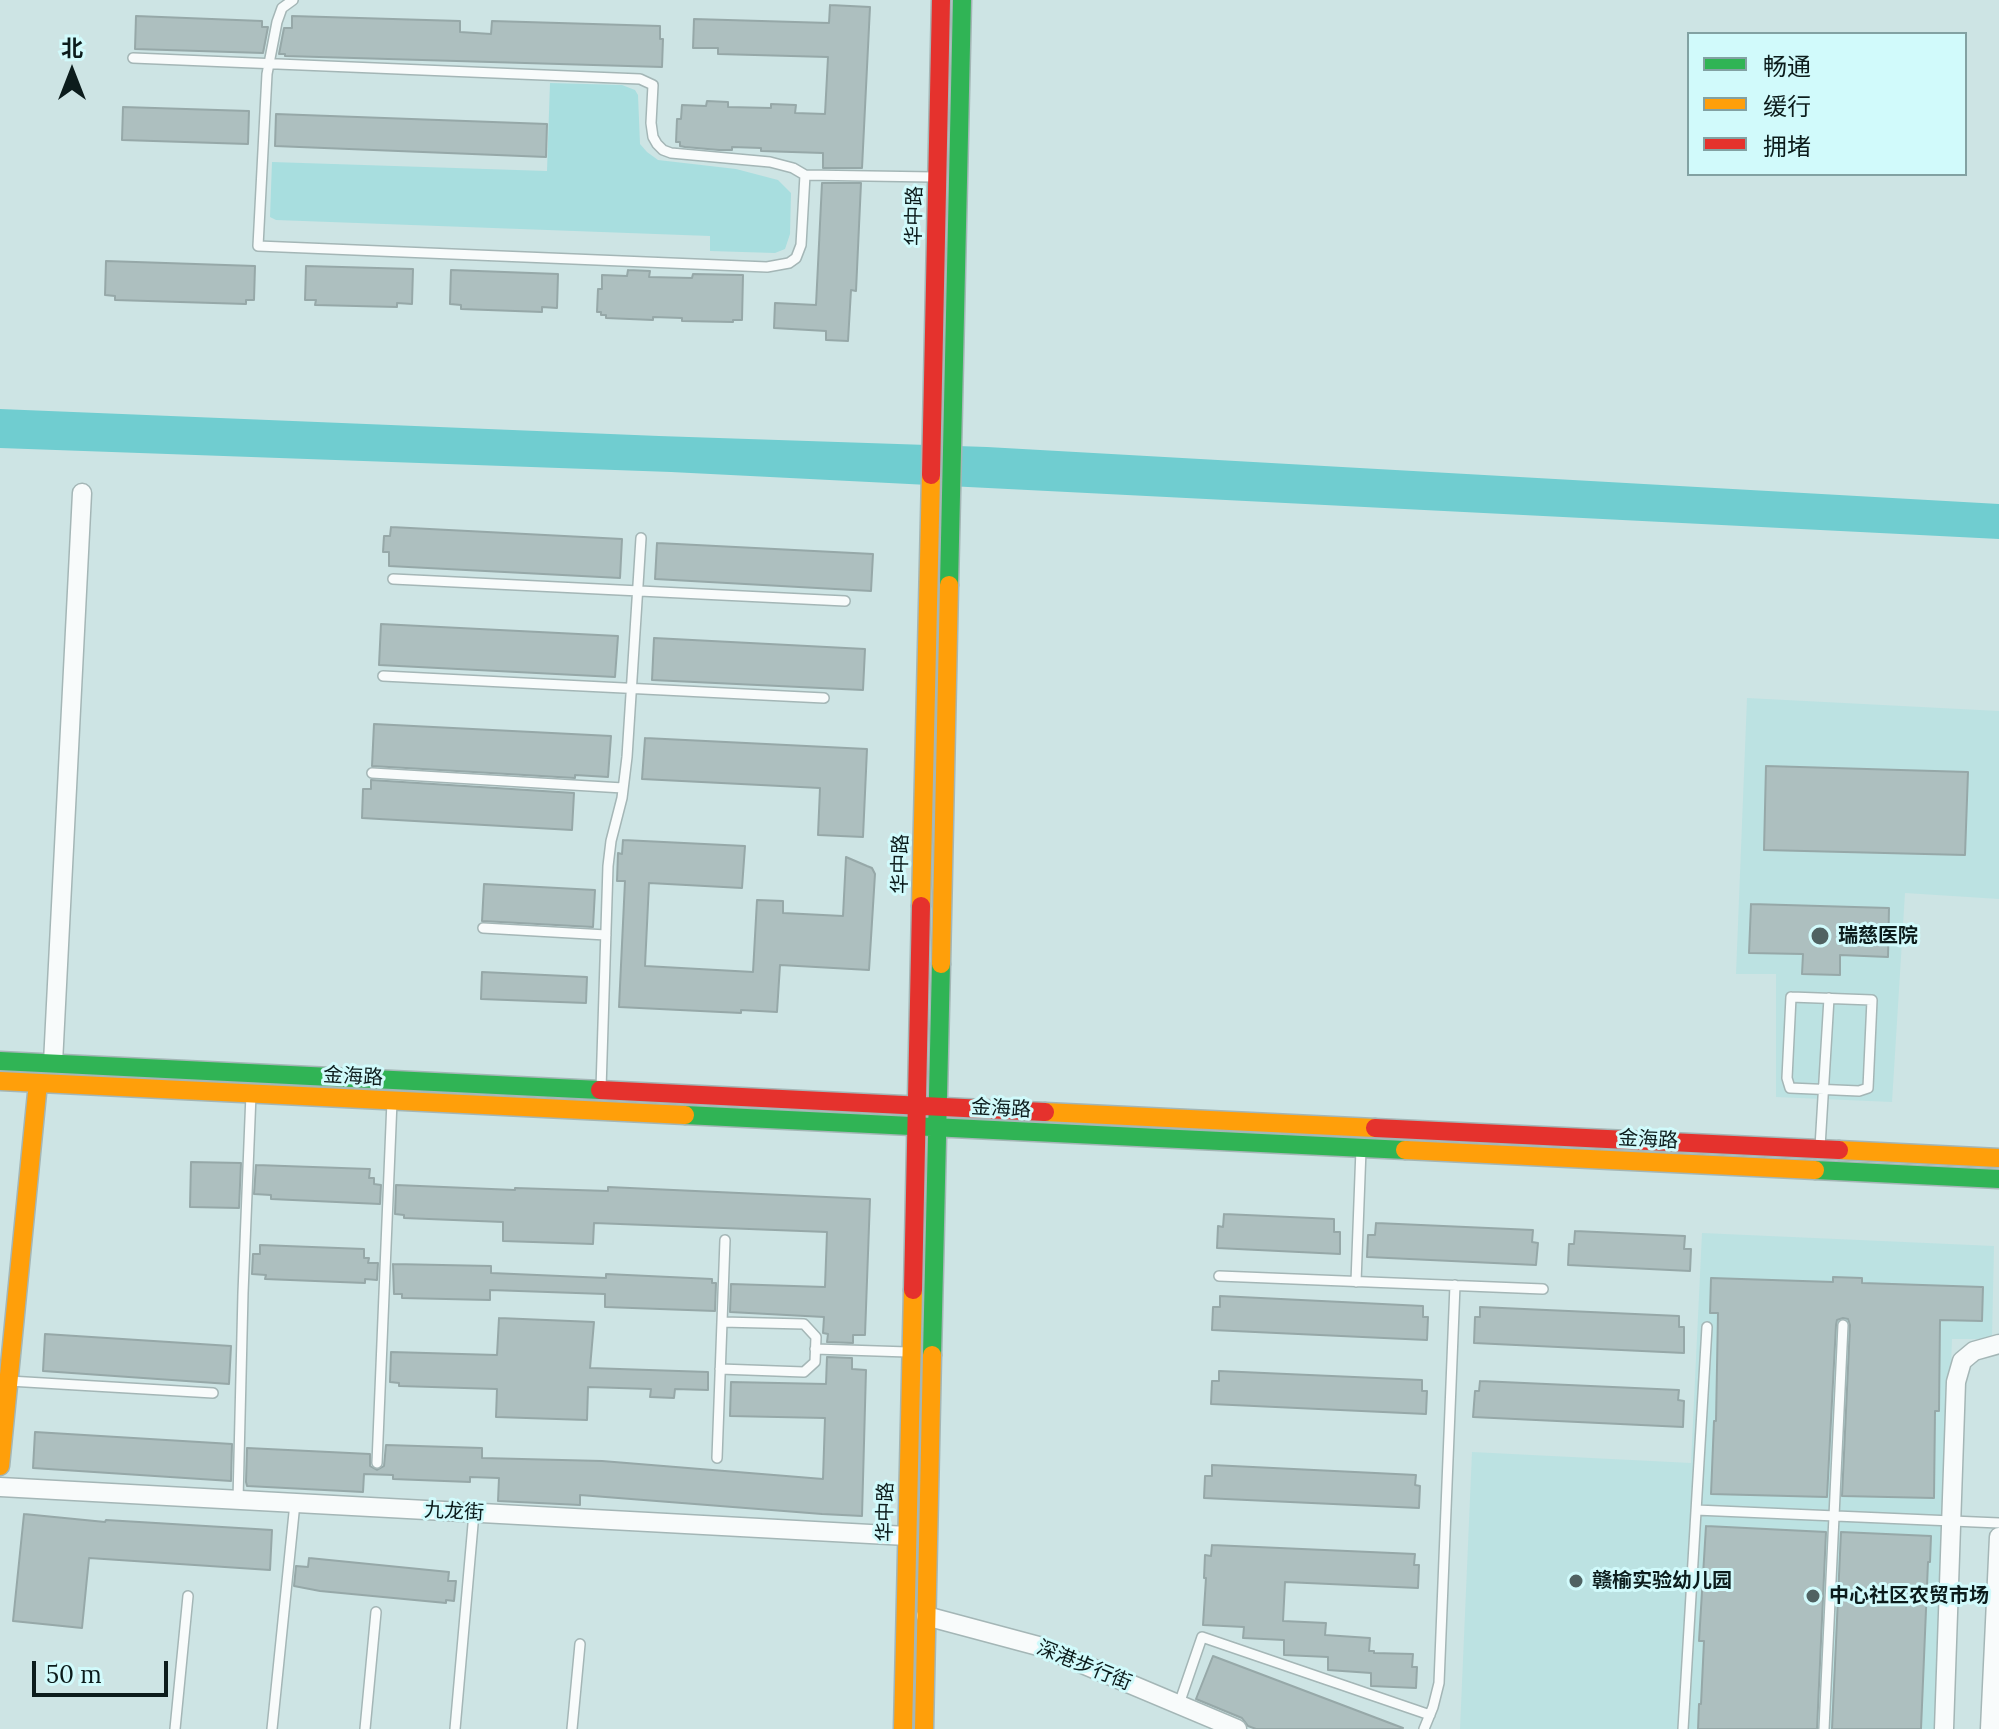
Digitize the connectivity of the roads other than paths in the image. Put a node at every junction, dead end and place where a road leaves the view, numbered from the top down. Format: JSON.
{"nodes":[{"id":1,"x":293,"y":0,"type":"edge"},
{"id":2,"x":941,"y":0,"type":"edge"},
{"id":3,"x":962,"y":0,"type":"edge"},
{"id":4,"x":133,"y":58,"type":"dead end"},
{"id":5,"x":269,"y":64,"type":"junction"},
{"id":6,"x":805,"y":175,"type":"junction"},
{"id":7,"x":938,"y":177,"type":"junction"},
{"id":8,"x":82,"y":493,"type":"dead end"},
{"id":9,"x":641,"y":538,"type":"dead end"},
{"id":10,"x":393,"y":579,"type":"dead end"},
{"id":11,"x":638,"y":591,"type":"junction"},
{"id":12,"x":845,"y":601,"type":"dead end"},
{"id":13,"x":383,"y":676,"type":"dead end"},
{"id":14,"x":631,"y":689,"type":"junction"},
{"id":15,"x":824,"y":698,"type":"dead end"},
{"id":16,"x":372,"y":773,"type":"dead end"},
{"id":17,"x":623,"y":788,"type":"junction"},
{"id":18,"x":483,"y":928,"type":"dead end"},
{"id":19,"x":606,"y":935,"type":"junction"},
{"id":20,"x":1829,"y":998,"type":"junction"},
{"id":21,"x":0,"y":1061,"type":"edge"},
{"id":22,"x":53,"y":1063,"type":"junction"},
{"id":23,"x":0,"y":1081,"type":"edge"},
{"id":24,"x":38,"y":1083,"type":"junction"},
{"id":25,"x":601,"y":1090,"type":"junction"},
{"id":26,"x":1823,"y":1090,"type":"junction"},
{"id":27,"x":251,"y":1094,"type":"junction"},
{"id":28,"x":392,"y":1101,"type":"junction"},
{"id":29,"x":917,"y":1106,"type":"junction"},
{"id":30,"x":938,"y":1107,"type":"junction"},
{"id":31,"x":917,"y":1126,"type":"junction"},
{"id":32,"x":938,"y":1128,"type":"junction"},
{"id":33,"x":1361,"y":1149,"type":"junction"},
{"id":34,"x":1820,"y":1150,"type":"junction"},
{"id":35,"x":1999,"y":1158,"type":"edge"},
{"id":36,"x":1999,"y":1179,"type":"edge"},
{"id":37,"x":725,"y":1240,"type":"dead end"},
{"id":38,"x":1219,"y":1276,"type":"dead end"},
{"id":39,"x":1356,"y":1282,"type":"junction"},
{"id":40,"x":1455,"y":1285,"type":"junction"},
{"id":41,"x":1543,"y":1289,"type":"dead end"},
{"id":42,"x":722,"y":1322,"type":"junction"},
{"id":43,"x":1843,"y":1325,"type":"dead end"},
{"id":44,"x":1707,"y":1327,"type":"dead end"},
{"id":45,"x":1999,"y":1344,"type":"edge"},
{"id":46,"x":815,"y":1349,"type":"junction"},
{"id":47,"x":912,"y":1352,"type":"junction"},
{"id":48,"x":720,"y":1369,"type":"junction"},
{"id":49,"x":9,"y":1381,"type":"junction"},
{"id":50,"x":213,"y":1393,"type":"dead end"},
{"id":51,"x":717,"y":1458,"type":"dead end"},
{"id":52,"x":377,"y":1463,"type":"dead end"},
{"id":53,"x":0,"y":1466,"type":"edge"},
{"id":54,"x":0,"y":1487,"type":"edge"},
{"id":55,"x":238,"y":1500,"type":"junction"},
{"id":56,"x":295,"y":1503,"type":"junction"},
{"id":57,"x":1696,"y":1510,"type":"junction"},
{"id":58,"x":474,"y":1513,"type":"junction"},
{"id":59,"x":1834,"y":1516,"type":"junction"},
{"id":60,"x":1951,"y":1521,"type":"junction"},
{"id":61,"x":1999,"y":1523,"type":"edge"},
{"id":62,"x":907,"y":1536,"type":"junction"},
{"id":63,"x":1999,"y":1537,"type":"edge"},
{"id":64,"x":188,"y":1596,"type":"dead end"},
{"id":65,"x":376,"y":1612,"type":"dead end"},
{"id":66,"x":926,"y":1616,"type":"junction"},
{"id":67,"x":580,"y":1644,"type":"dead end"},
{"id":68,"x":1996,"y":1673,"type":"edge"},
{"id":69,"x":1179,"y":1704,"type":"junction"},
{"id":70,"x":1430,"y":1715,"type":"junction"},
{"id":71,"x":175,"y":1729,"type":"edge"},
{"id":72,"x":272,"y":1729,"type":"edge"},
{"id":73,"x":365,"y":1729,"type":"edge"},
{"id":74,"x":455,"y":1729,"type":"edge"},
{"id":75,"x":572,"y":1729,"type":"edge"},
{"id":76,"x":903,"y":1729,"type":"edge"},
{"id":77,"x":924,"y":1729,"type":"edge"},
{"id":78,"x":1237,"y":1729,"type":"edge"},
{"id":79,"x":1424,"y":1729,"type":"edge"},
{"id":80,"x":1683,"y":1729,"type":"edge"},
{"id":81,"x":1824,"y":1729,"type":"edge"},
{"id":82,"x":1944,"y":1729,"type":"edge"},
{"id":83,"x":1990,"y":1729,"type":"edge"}],
"edges":[{"from":1,"to":5,"type":"lane"},
{"from":2,"to":7,"type":"main road","name":"华中路"},
{"from":3,"to":30,"type":"main road"},
{"from":4,"to":5,"type":"lane"},
{"from":5,"to":6,"type":"lane"},
{"from":5,"to":6,"type":"lane"},
{"from":6,"to":7,"type":"lane"},
{"from":7,"to":29,"type":"main road","name":"华中路"},
{"from":8,"to":22,"type":"street"},
{"from":9,"to":11,"type":"lane"},
{"from":10,"to":11,"type":"lane"},
{"from":11,"to":12,"type":"lane"},
{"from":11,"to":14,"type":"lane"},
{"from":13,"to":14,"type":"lane"},
{"from":14,"to":15,"type":"lane"},
{"from":14,"to":17,"type":"lane"},
{"from":16,"to":17,"type":"lane"},
{"from":17,"to":19,"type":"lane"},
{"from":18,"to":19,"type":"lane"},
{"from":19,"to":25,"type":"lane"},
{"from":20,"to":26,"type":"lane"},
{"from":20,"to":26,"type":"lane"},
{"from":20,"to":26,"type":"lane"},
{"from":21,"to":22,"type":"main road","name":"金海路"},
{"from":22,"to":25,"type":"main road","name":"金海路"},
{"from":23,"to":24,"type":"main road","name":"金海路"},
{"from":24,"to":27,"type":"main road","name":"金海路"},
{"from":24,"to":49,"type":"main road"},
{"from":25,"to":29,"type":"main road","name":"金海路"},
{"from":26,"to":34,"type":"lane"},
{"from":27,"to":28,"type":"main road","name":"金海路"},
{"from":27,"to":55,"type":"lane"},
{"from":28,"to":31,"type":"main road","name":"金海路"},
{"from":28,"to":52,"type":"lane"},
{"from":29,"to":30,"type":"main road","name":"金海路"},
{"from":29,"to":31,"type":"main road","name":"华中路"},
{"from":30,"to":32,"type":"main road"},
{"from":30,"to":34,"type":"main road","name":"金海路"},
{"from":31,"to":32,"type":"main road","name":"金海路"},
{"from":31,"to":47,"type":"main road","name":"华中路"},
{"from":32,"to":33,"type":"main road","name":"金海路"},
{"from":32,"to":66,"type":"main road"},
{"from":33,"to":36,"type":"main road","name":"金海路"},
{"from":33,"to":39,"type":"lane"},
{"from":34,"to":35,"type":"main road","name":"金海路"},
{"from":37,"to":42,"type":"lane"},
{"from":38,"to":39,"type":"lane"},
{"from":39,"to":40,"type":"lane"},
{"from":40,"to":41,"type":"lane"},
{"from":40,"to":70,"type":"lane"},
{"from":42,"to":46,"type":"lane"},
{"from":42,"to":48,"type":"lane"},
{"from":43,"to":59,"type":"lane"},
{"from":44,"to":57,"type":"lane"},
{"from":45,"to":60,"type":"street"},
{"from":46,"to":47,"type":"lane"},
{"from":46,"to":48,"type":"lane"},
{"from":47,"to":62,"type":"main road","name":"华中路"},
{"from":48,"to":51,"type":"lane"},
{"from":49,"to":50,"type":"lane"},
{"from":49,"to":53,"type":"main road"},
{"from":54,"to":55,"type":"street","name":"九龙街"},
{"from":55,"to":56,"type":"street","name":"九龙街"},
{"from":56,"to":58,"type":"street","name":"九龙街"},
{"from":56,"to":72,"type":"lane"},
{"from":57,"to":59,"type":"lane"},
{"from":57,"to":80,"type":"lane"},
{"from":58,"to":62,"type":"street","name":"九龙街"},
{"from":58,"to":74,"type":"lane"},
{"from":59,"to":60,"type":"lane"},
{"from":59,"to":81,"type":"lane"},
{"from":60,"to":61,"type":"lane"},
{"from":60,"to":82,"type":"street"},
{"from":62,"to":76,"type":"main road","name":"华中路"},
{"from":63,"to":68,"type":"street"},
{"from":64,"to":71,"type":"lane"},
{"from":65,"to":73,"type":"lane"},
{"from":66,"to":69,"type":"street","name":"深港步行街"},
{"from":66,"to":77,"type":"main road"},
{"from":67,"to":75,"type":"lane"},
{"from":68,"to":83,"type":"street"},
{"from":69,"to":70,"type":"lane"},
{"from":69,"to":78,"type":"street","name":"深港步行街"},
{"from":70,"to":79,"type":"lane"}]}
